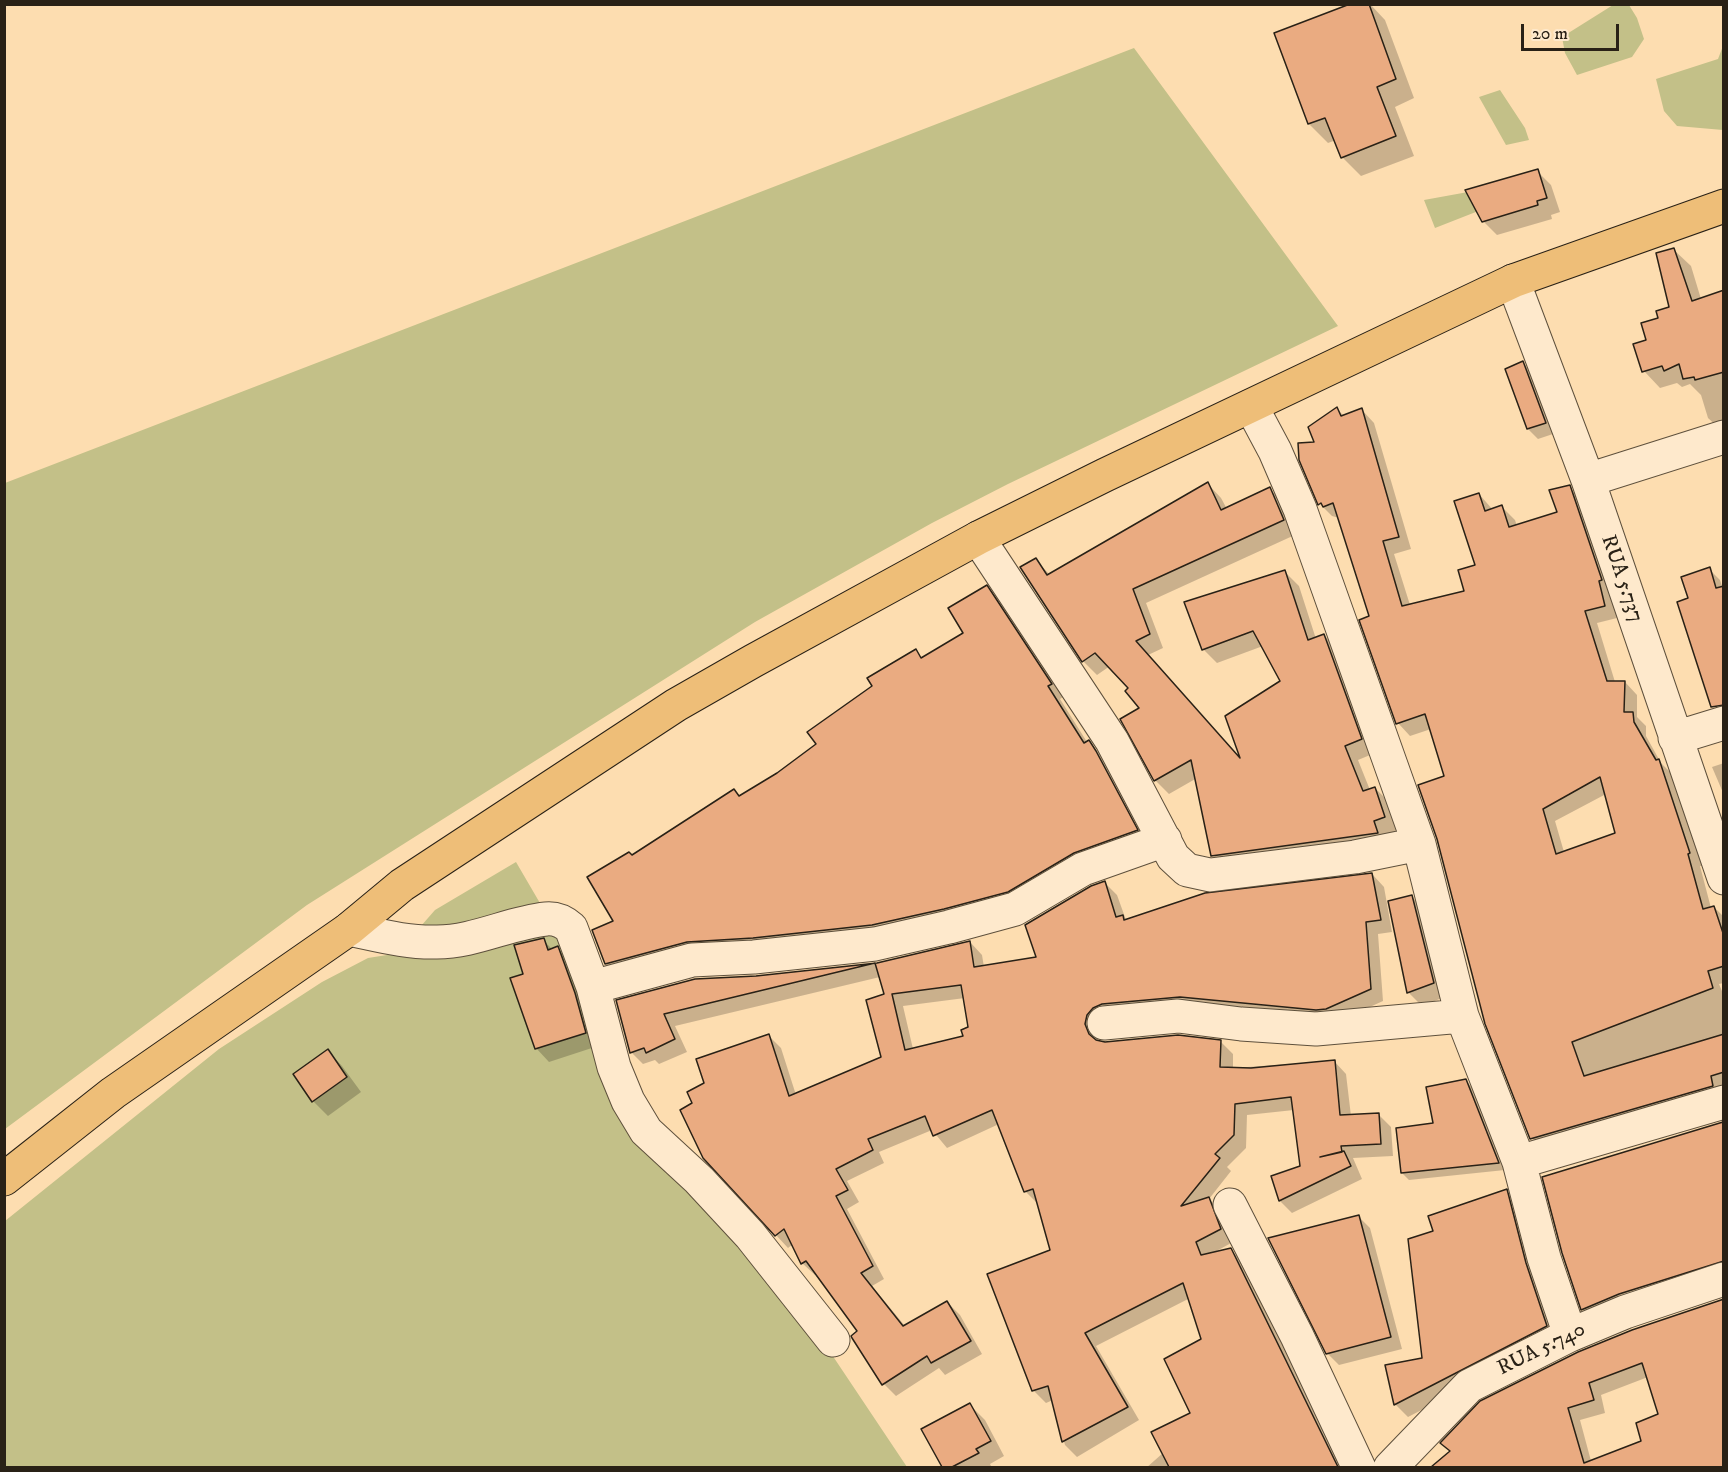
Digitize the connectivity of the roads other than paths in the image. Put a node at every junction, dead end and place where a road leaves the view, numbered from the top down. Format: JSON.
{"nodes":[{"id":1,"x":1724,"y":207,"type":"edge"},
{"id":2,"x":1513,"y":281,"type":"junction"},
{"id":3,"x":1251,"y":406,"type":"junction"},
{"id":4,"x":1724,"y":437,"type":"edge"},
{"id":5,"x":1588,"y":480,"type":"junction"},
{"id":6,"x":978,"y":538,"type":"junction"},
{"id":7,"x":1724,"y":723,"type":"edge"},
{"id":8,"x":1675,"y":738,"type":"junction"},
{"id":9,"x":1165,"y":840,"type":"junction"},
{"id":10,"x":1419,"y":844,"type":"junction"},
{"id":11,"x":1724,"y":878,"type":"edge"},
{"id":12,"x":349,"y":929,"type":"junction"},
{"id":13,"x":593,"y":987,"type":"junction"},
{"id":14,"x":1462,"y":1016,"type":"junction"},
{"id":15,"x":1104,"y":1023,"type":"dead end"},
{"id":16,"x":1724,"y":1102,"type":"edge"},
{"id":17,"x":1520,"y":1162,"type":"junction"},
{"id":18,"x":4,"y":1179,"type":"edge"},
{"id":19,"x":1230,"y":1205,"type":"dead end"},
{"id":20,"x":1724,"y":1279,"type":"edge"},
{"id":21,"x":1570,"y":1335,"type":"junction"},
{"id":22,"x":833,"y":1340,"type":"dead end"},
{"id":23,"x":1359,"y":1467,"type":"edge"},
{"id":24,"x":1389,"y":1467,"type":"edge"}],
"edges":[{"from":1,"to":2,"type":"main road"},
{"from":2,"to":3,"type":"main road"},
{"from":2,"to":5,"type":"street","name":"RUA 5.737"},
{"from":3,"to":6,"type":"main road"},
{"from":3,"to":10,"type":"street"},
{"from":4,"to":5,"type":"street"},
{"from":5,"to":8,"type":"street","name":"RUA 5.737"},
{"from":6,"to":9,"type":"street"},
{"from":6,"to":12,"type":"main road"},
{"from":7,"to":8,"type":"street"},
{"from":8,"to":11,"type":"street","name":"RUA 5.737"},
{"from":9,"to":10,"type":"street"},
{"from":9,"to":13,"type":"street"},
{"from":10,"to":14,"type":"street"},
{"from":12,"to":13,"type":"street"},
{"from":12,"to":18,"type":"main road"},
{"from":13,"to":22,"type":"street"},
{"from":14,"to":15,"type":"street"},
{"from":14,"to":17,"type":"street"},
{"from":16,"to":17,"type":"street"},
{"from":17,"to":21,"type":"street"},
{"from":19,"to":23,"type":"street"},
{"from":20,"to":21,"type":"street","name":"RUA 5.740"},
{"from":21,"to":24,"type":"street","name":"RUA 5.740"}]}
